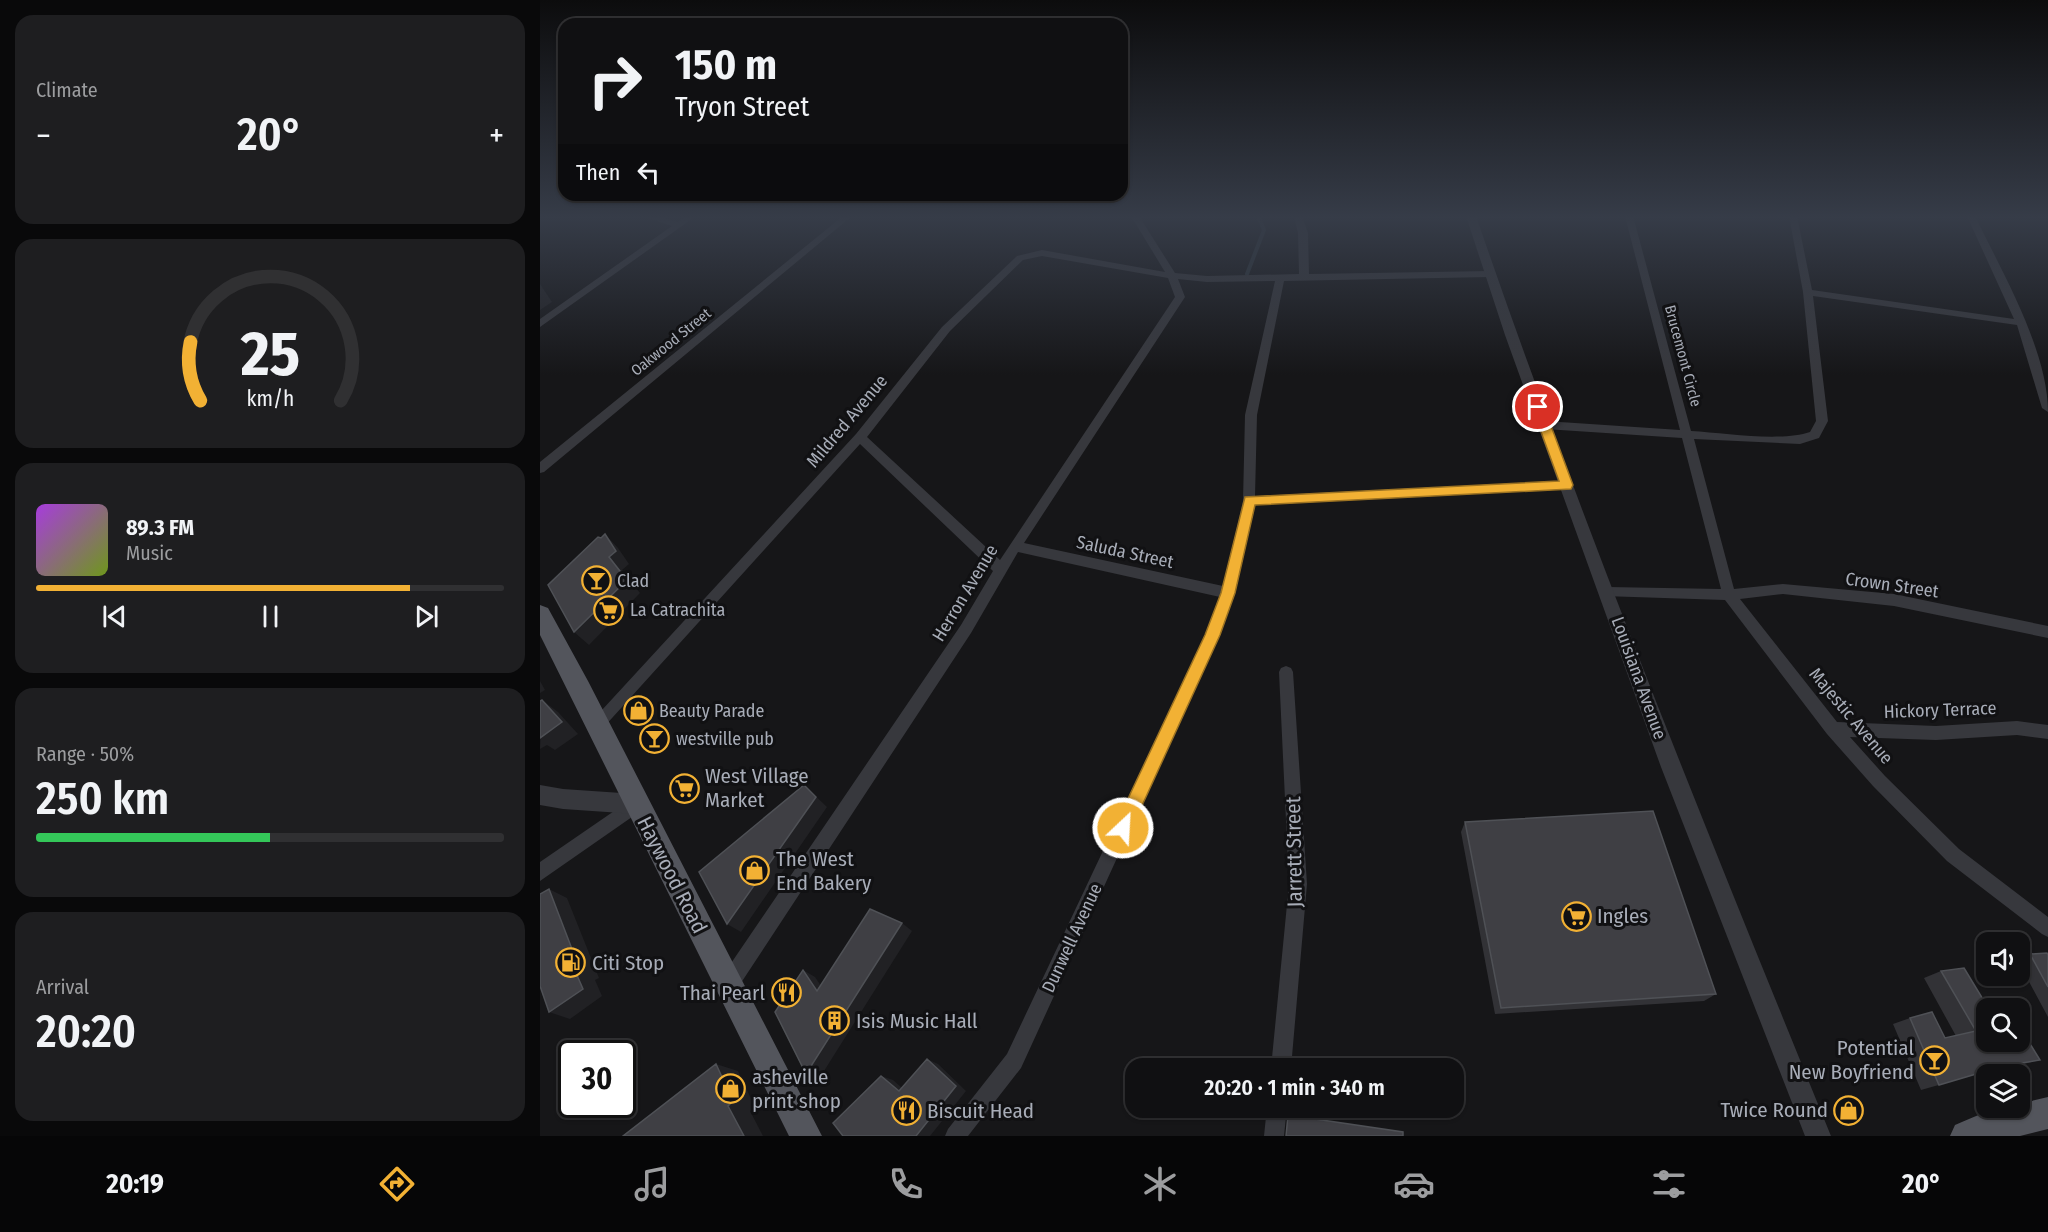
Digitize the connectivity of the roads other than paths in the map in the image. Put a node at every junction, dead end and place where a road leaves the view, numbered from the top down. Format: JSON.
{"nodes":[{"id":1,"x":617,"y":269,"type":"edge"},
{"id":2,"x":783,"y":269,"type":"edge"},
{"id":3,"x":1009,"y":269,"type":"edge"},
{"id":4,"x":1133,"y":269,"type":"edge"},
{"id":5,"x":1168,"y":269,"type":"edge"},
{"id":6,"x":1304,"y":269,"type":"edge"},
{"id":7,"x":1488,"y":269,"type":"edge"},
{"id":8,"x":1643,"y":269,"type":"edge"},
{"id":9,"x":1803,"y":269,"type":"edge"},
{"id":10,"x":1996,"y":269,"type":"edge"},
{"id":11,"x":1490,"y":274,"type":"junction"},
{"id":12,"x":1172,"y":276,"type":"junction"},
{"id":13,"x":1304,"y":277,"type":"junction"},
{"id":14,"x":1280,"y":278,"type":"junction"},
{"id":15,"x":1808,"y":292,"type":"junction"},
{"id":16,"x":2021,"y":323,"type":"junction"},
{"id":17,"x":540,"y":324,"type":"edge"},
{"id":18,"x":2048,"y":408,"type":"edge"},
{"id":19,"x":1545,"y":425,"type":"junction"},
{"id":20,"x":1688,"y":434,"type":"junction"},
{"id":21,"x":860,"y":437,"type":"junction"},
{"id":22,"x":540,"y":469,"type":"edge"},
{"id":23,"x":1567,"y":485,"type":"junction"},
{"id":24,"x":1249,"y":501,"type":"junction"},
{"id":25,"x":1015,"y":546,"type":"junction"},
{"id":26,"x":1001,"y":570,"type":"junction"},
{"id":27,"x":1608,"y":592,"type":"junction"},
{"id":28,"x":1228,"y":593,"type":"junction"},
{"id":29,"x":1730,"y":595,"type":"junction"},
{"id":30,"x":540,"y":614,"type":"edge"},
{"id":31,"x":2048,"y":632,"type":"edge"},
{"id":32,"x":1286,"y":672,"type":"dead end"},
{"id":33,"x":598,"y":723,"type":"junction"},
{"id":34,"x":1833,"y":729,"type":"junction"},
{"id":35,"x":2048,"y":732,"type":"edge"},
{"id":36,"x":540,"y":795,"type":"edge"},
{"id":37,"x":636,"y":804,"type":"junction"},
{"id":38,"x":540,"y":872,"type":"edge"},
{"id":39,"x":2048,"y":928,"type":"edge"},
{"id":40,"x":728,"y":985,"type":"junction"},
{"id":41,"x":1282,"y":1058,"type":"edge"},
{"id":42,"x":2048,"y":1113,"type":"edge"},
{"id":43,"x":1276,"y":1118,"type":"edge"},
{"id":44,"x":806,"y":1136,"type":"edge"},
{"id":45,"x":955,"y":1136,"type":"edge"},
{"id":46,"x":1274,"y":1136,"type":"edge"},
{"id":47,"x":1818,"y":1136,"type":"edge"},
{"id":48,"x":1966,"y":1136,"type":"edge"}],
"edges":[{"from":1,"to":17,"type":"street"},
{"from":2,"to":22,"type":"street","name":"Oakwood Street"},
{"from":3,"to":21,"type":"street","name":"Mildred Avenue"},
{"from":4,"to":12,"type":"street","name":"Mildred Avenue"},
{"from":5,"to":12,"type":"street","name":"Herron Avenue"},
{"from":6,"to":13,"type":"street"},
{"from":7,"to":11,"type":"street","name":"Louisiana Avenue"},
{"from":8,"to":20,"type":"street","name":"Brucemont Circle"},
{"from":9,"to":15,"type":"street","name":"Brucemont Circle"},
{"from":10,"to":16,"type":"street"},
{"from":11,"to":13,"type":"street","name":"Mildred Avenue"},
{"from":11,"to":19,"type":"street","name":"Louisiana Avenue"},
{"from":12,"to":14,"type":"street","name":"Mildred Avenue"},
{"from":12,"to":25,"type":"street","name":"Herron Avenue"},
{"from":13,"to":14,"type":"street","name":"Mildred Avenue"},
{"from":14,"to":24,"type":"street","name":"Dunwell Avenue"},
{"from":15,"to":16,"type":"street"},
{"from":15,"to":20,"type":"street","name":"Brucemont Circle"},
{"from":16,"to":18,"type":"street"},
{"from":19,"to":20,"type":"street","name":"Brucemont Circle"},
{"from":19,"to":23,"type":"street","name":"Louisiana Avenue"},
{"from":20,"to":29,"type":"street","name":"Brucemont Circle"},
{"from":21,"to":26,"type":"street"},
{"from":21,"to":33,"type":"street","name":"Mildred Avenue"},
{"from":23,"to":24,"type":"street"},
{"from":23,"to":27,"type":"street","name":"Louisiana Avenue"},
{"from":24,"to":28,"type":"street","name":"Dunwell Avenue"},
{"from":25,"to":26,"type":"street","name":"Herron Avenue"},
{"from":25,"to":28,"type":"street","name":"Saluda Street"},
{"from":26,"to":40,"type":"street","name":"Herron Avenue"},
{"from":27,"to":29,"type":"street"},
{"from":27,"to":47,"type":"street","name":"Louisiana Avenue"},
{"from":28,"to":45,"type":"street","name":"Dunwell Avenue"},
{"from":29,"to":31,"type":"street","name":"Crown Street"},
{"from":29,"to":34,"type":"street","name":"Majestic Avenue"},
{"from":30,"to":33,"type":"main road","name":"Haywood Road"},
{"from":32,"to":41,"type":"street","name":"Jarrett Street"},
{"from":33,"to":37,"type":"main road","name":"Haywood Road"},
{"from":34,"to":35,"type":"street","name":"Hickory Terrace"},
{"from":34,"to":39,"type":"street","name":"Majestic Avenue"},
{"from":36,"to":37,"type":"street"},
{"from":37,"to":38,"type":"street"},
{"from":37,"to":40,"type":"main road","name":"Haywood Road"},
{"from":40,"to":44,"type":"main road","name":"Haywood Road"},
{"from":42,"to":48,"type":"main road"},
{"from":43,"to":46,"type":"street"}]}
